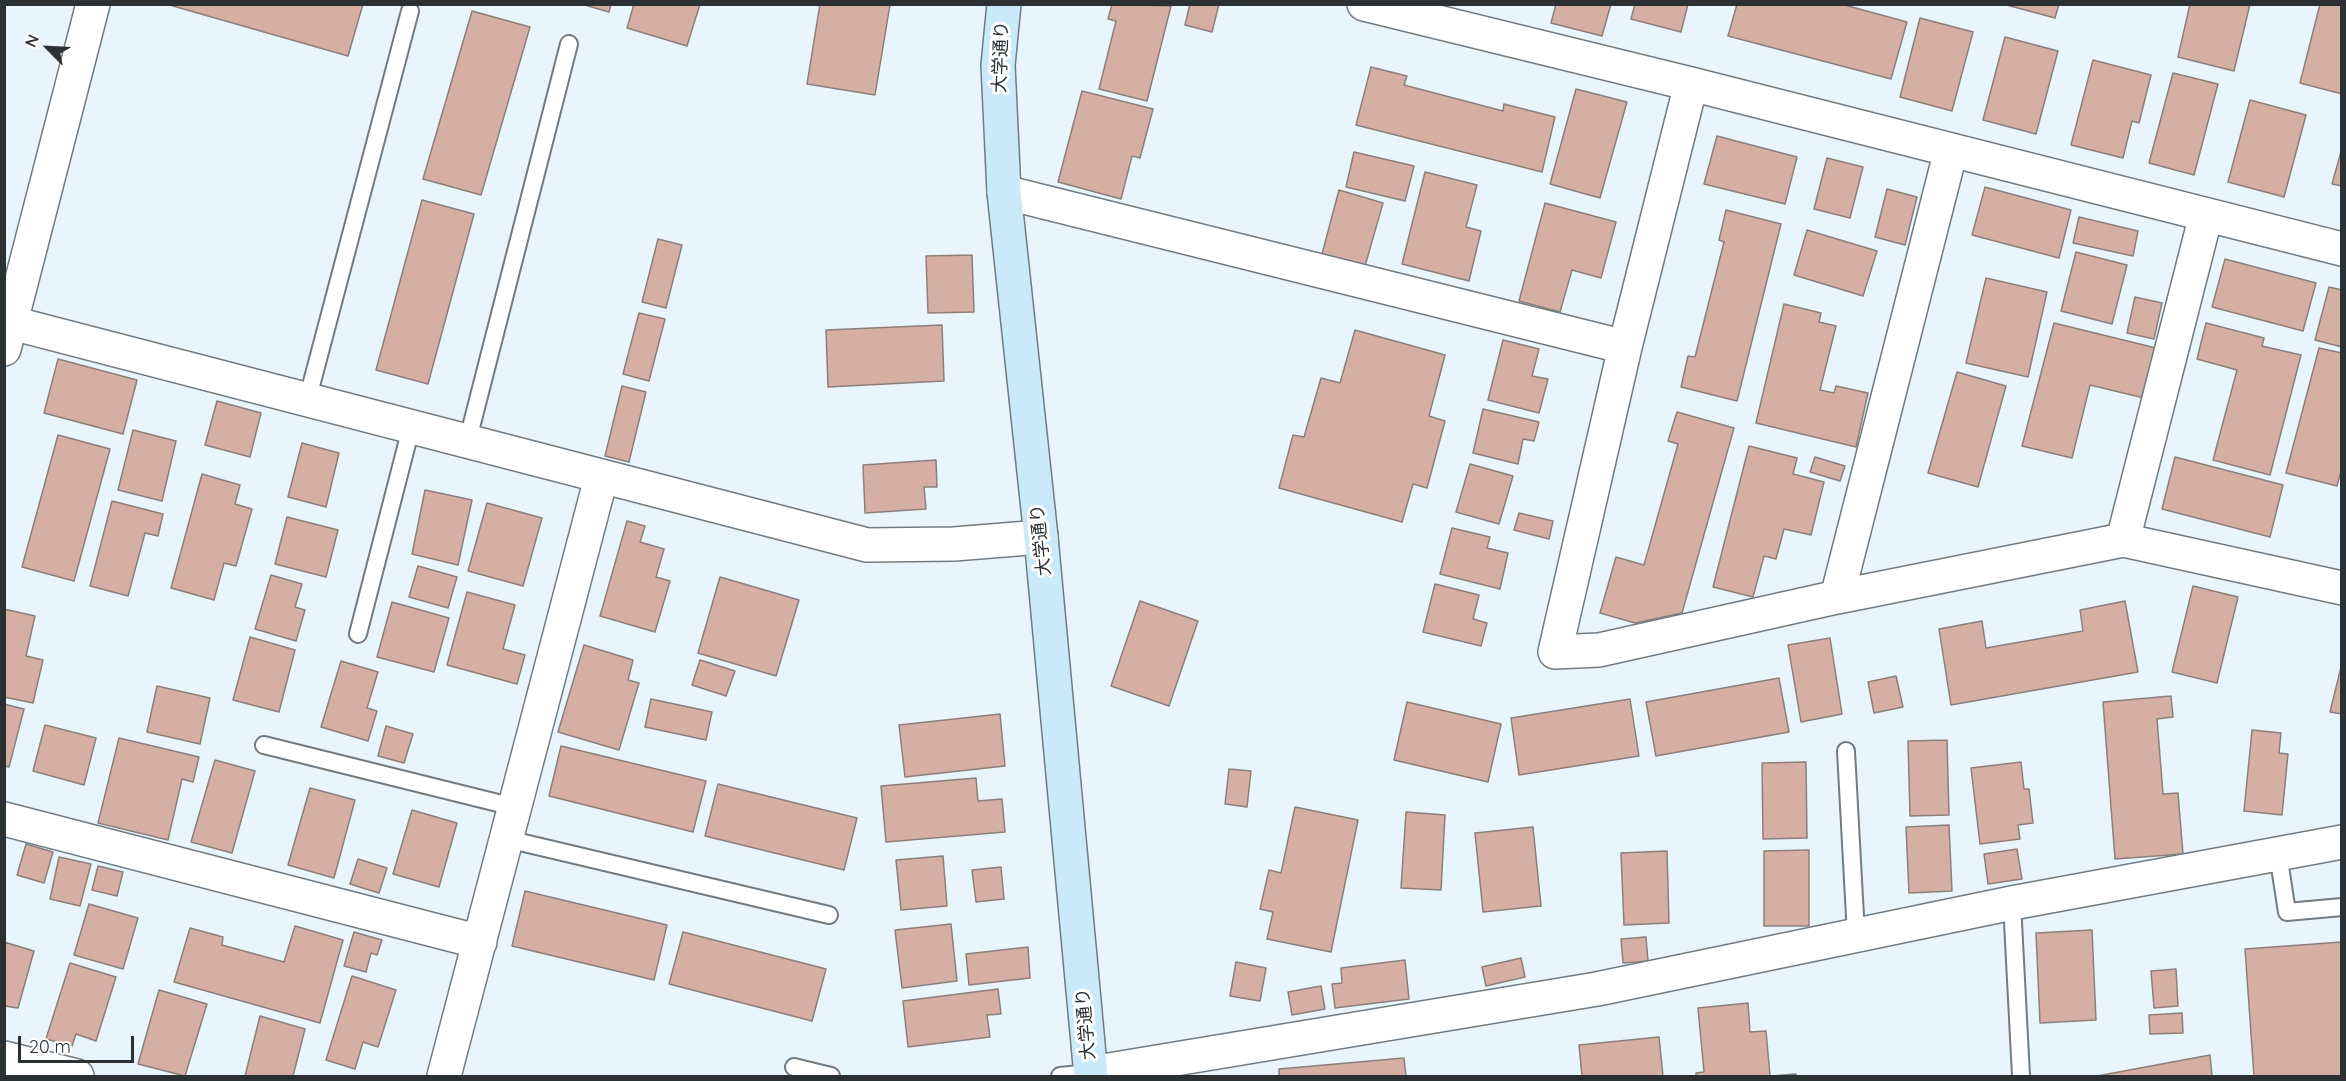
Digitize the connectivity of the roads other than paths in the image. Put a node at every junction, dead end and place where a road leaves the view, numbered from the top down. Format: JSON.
{"nodes":[{"id":1,"x":93,"y":4,"type":"edge"},
{"id":2,"x":1004,"y":4,"type":"edge"},
{"id":3,"x":1364,"y":4,"type":"edge"},
{"id":4,"x":410,"y":11,"type":"dead end"},
{"id":5,"x":569,"y":44,"type":"dead end"},
{"id":6,"x":1691,"y":84,"type":"junction"},
{"id":7,"x":1951,"y":150,"type":"junction"},
{"id":8,"x":1004,"y":192,"type":"junction"},
{"id":9,"x":2206,"y":215,"type":"junction"},
{"id":10,"x":2342,"y":249,"type":"edge"},
{"id":11,"x":7,"y":331,"type":"edge"},
{"id":12,"x":1625,"y":347,"type":"junction"},
{"id":13,"x":307,"y":401,"type":"junction"},
{"id":14,"x":411,"y":428,"type":"junction"},
{"id":15,"x":468,"y":443,"type":"junction"},
{"id":16,"x":601,"y":478,"type":"junction"},
{"id":17,"x":1041,"y":537,"type":"junction"},
{"id":18,"x":2123,"y":540,"type":"junction"},
{"id":19,"x":2342,"y":588,"type":"edge"},
{"id":20,"x":1837,"y":597,"type":"junction"},
{"id":21,"x":358,"y":634,"type":"dead end"},
{"id":22,"x":264,"y":745,"type":"dead end"},
{"id":23,"x":1846,"y":751,"type":"dead end"},
{"id":24,"x":514,"y":807,"type":"junction"},
{"id":25,"x":4,"y":819,"type":"edge"},
{"id":26,"x":507,"y":839,"type":"junction"},
{"id":27,"x":2342,"y":842,"type":"edge"},
{"id":28,"x":2278,"y":854,"type":"junction"},
{"id":29,"x":2012,"y":903,"type":"junction"},
{"id":30,"x":2342,"y":907,"type":"edge"},
{"id":31,"x":829,"y":915,"type":"dead end"},
{"id":32,"x":1856,"y":935,"type":"junction"},
{"id":33,"x":480,"y":942,"type":"junction"},
{"id":34,"x":4,"y":1058,"type":"edge"},
{"id":35,"x":794,"y":1067,"type":"dead end"},
{"id":36,"x":1081,"y":1075,"type":"edge"},
{"id":37,"x":76,"y":1077,"type":"edge"},
{"id":38,"x":444,"y":1077,"type":"edge"},
{"id":39,"x":831,"y":1077,"type":"edge"},
{"id":40,"x":2021,"y":1077,"type":"edge"}],
"edges":[{"from":1,"to":11,"type":"street"},
{"from":2,"to":8,"type":"street","name":"大学通り"},
{"from":3,"to":6,"type":"street"},
{"from":4,"to":13,"type":"lane"},
{"from":5,"to":15,"type":"lane"},
{"from":6,"to":7,"type":"street"},
{"from":6,"to":12,"type":"street"},
{"from":7,"to":9,"type":"street"},
{"from":7,"to":20,"type":"street"},
{"from":8,"to":12,"type":"street"},
{"from":8,"to":17,"type":"street","name":"大学通り"},
{"from":9,"to":10,"type":"street"},
{"from":9,"to":18,"type":"street"},
{"from":11,"to":13,"type":"street"},
{"from":12,"to":20,"type":"street"},
{"from":13,"to":14,"type":"street"},
{"from":14,"to":15,"type":"street"},
{"from":14,"to":21,"type":"lane"},
{"from":15,"to":16,"type":"street"},
{"from":16,"to":17,"type":"street"},
{"from":16,"to":24,"type":"street"},
{"from":17,"to":36,"type":"street","name":"大学通り"},
{"from":18,"to":19,"type":"street"},
{"from":18,"to":20,"type":"street"},
{"from":22,"to":24,"type":"lane"},
{"from":23,"to":32,"type":"lane"},
{"from":24,"to":26,"type":"street"},
{"from":25,"to":33,"type":"street"},
{"from":26,"to":31,"type":"lane"},
{"from":26,"to":33,"type":"street"},
{"from":27,"to":28,"type":"street"},
{"from":28,"to":29,"type":"street"},
{"from":28,"to":30,"type":"lane"},
{"from":29,"to":32,"type":"street"},
{"from":29,"to":40,"type":"lane"},
{"from":32,"to":36,"type":"street"},
{"from":33,"to":38,"type":"street"},
{"from":34,"to":37,"type":"street"},
{"from":35,"to":39,"type":"lane"}]}
